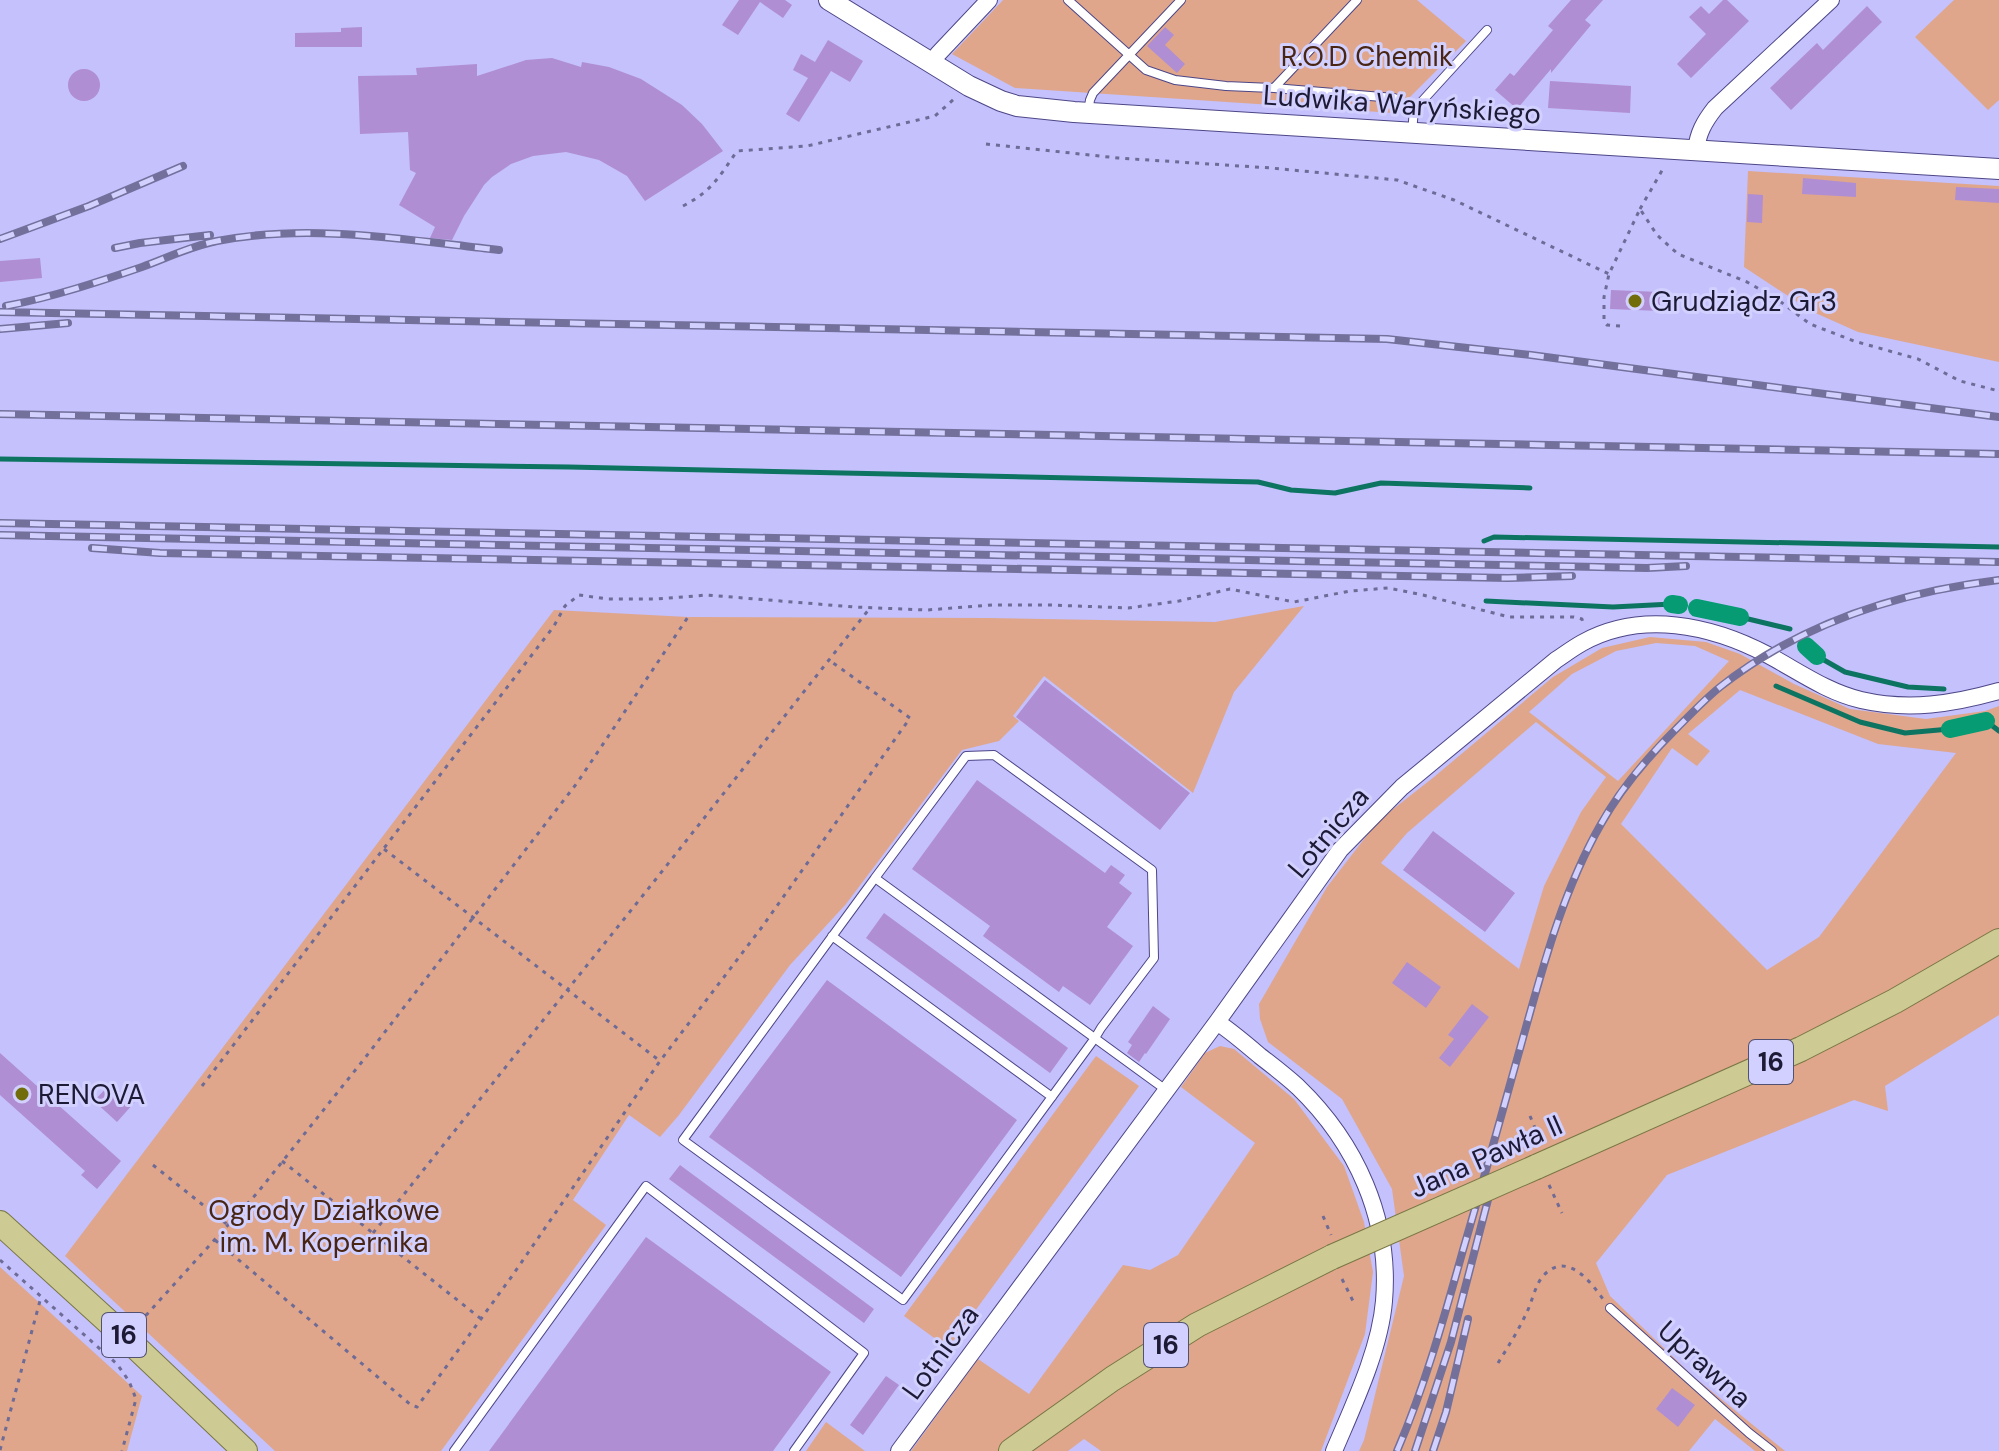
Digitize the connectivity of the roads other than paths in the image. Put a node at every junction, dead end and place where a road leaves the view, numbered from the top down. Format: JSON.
{"nodes":[{"id":1,"x":829,"y":0,"type":"edge"},
{"id":2,"x":989,"y":0,"type":"edge"},
{"id":3,"x":1068,"y":0,"type":"edge"},
{"id":4,"x":1181,"y":0,"type":"edge"},
{"id":5,"x":1357,"y":0,"type":"edge"},
{"id":6,"x":1831,"y":0,"type":"edge"},
{"id":7,"x":1487,"y":30,"type":"dead end"},
{"id":8,"x":1129,"y":54,"type":"junction"},
{"id":9,"x":932,"y":63,"type":"junction"},
{"id":10,"x":1274,"y":88,"type":"junction"},
{"id":11,"x":1394,"y":98,"type":"dead end"},
{"id":12,"x":1088,"y":113,"type":"junction"},
{"id":13,"x":1412,"y":133,"type":"junction"},
{"id":14,"x":1696,"y":150,"type":"junction"},
{"id":15,"x":1999,"y":169,"type":"edge"},
{"id":16,"x":1999,"y":691,"type":"edge"},
{"id":17,"x":875,"y":878,"type":"junction"},
{"id":18,"x":832,"y":936,"type":"junction"},
{"id":19,"x":1999,"y":941,"type":"edge"},
{"id":20,"x":1217,"y":1022,"type":"junction"},
{"id":21,"x":1095,"y":1038,"type":"junction"},
{"id":22,"x":1166,"y":1090,"type":"junction"},
{"id":23,"x":1052,"y":1097,"type":"junction"},
{"id":24,"x":0,"y":1223,"type":"edge"},
{"id":25,"x":1610,"y":1308,"type":"road end"},
{"id":26,"x":245,"y":1451,"type":"edge"},
{"id":27,"x":454,"y":1451,"type":"edge"},
{"id":28,"x":794,"y":1451,"type":"edge"},
{"id":29,"x":899,"y":1451,"type":"edge"},
{"id":30,"x":1011,"y":1451,"type":"edge"},
{"id":31,"x":1334,"y":1451,"type":"edge"},
{"id":32,"x":1772,"y":1451,"type":"edge"}],
"edges":[{"from":1,"to":9,"type":"street","name":"Ludwika Waryńskiego"},
{"from":2,"to":9,"type":"street"},
{"from":3,"to":8,"type":"lane"},
{"from":4,"to":8,"type":"lane"},
{"from":5,"to":10,"type":"lane"},
{"from":6,"to":14,"type":"street"},
{"from":7,"to":13,"type":"lane"},
{"from":8,"to":10,"type":"lane"},
{"from":8,"to":12,"type":"lane"},
{"from":9,"to":12,"type":"street","name":"Ludwika Waryńskiego"},
{"from":10,"to":11,"type":"lane"},
{"from":12,"to":13,"type":"street","name":"Ludwika Waryńskiego"},
{"from":13,"to":14,"type":"street","name":"Ludwika Waryńskiego"},
{"from":14,"to":15,"type":"street","name":"Ludwika Waryńskiego"},
{"from":16,"to":20,"type":"street","name":"Lotnicza"},
{"from":17,"to":18,"type":"lane"},
{"from":17,"to":21,"type":"lane"},
{"from":17,"to":21,"type":"lane"},
{"from":18,"to":23,"type":"lane"},
{"from":18,"to":23,"type":"lane"},
{"from":19,"to":30,"type":"main road","name":"Jana Pawła II","number":"16","bridge":true},
{"from":20,"to":22,"type":"street","name":"Lotnicza"},
{"from":20,"to":31,"type":"street"},
{"from":21,"to":22,"type":"lane"},
{"from":21,"to":23,"type":"lane"},
{"from":22,"to":29,"type":"street","name":"Lotnicza"},
{"from":24,"to":26,"type":"main road","number":"16"},
{"from":25,"to":32,"type":"lane","name":"Uprawna"},
{"from":27,"to":28,"type":"lane"}]}
